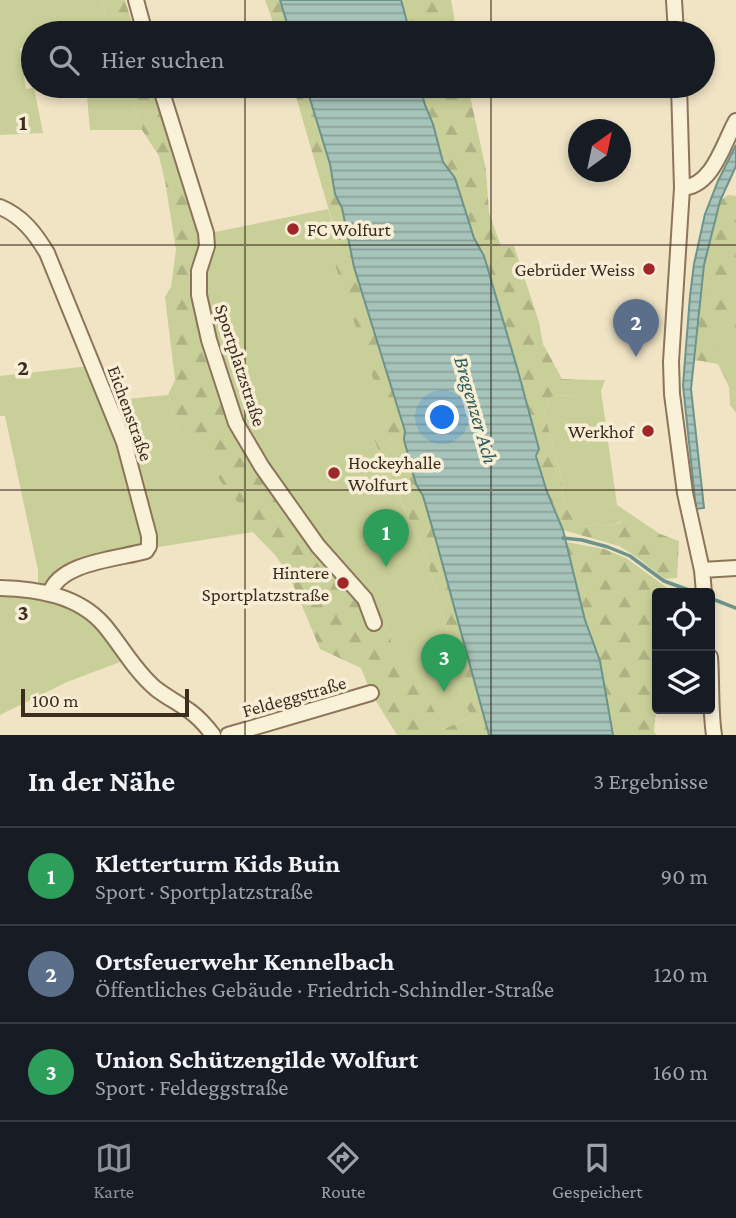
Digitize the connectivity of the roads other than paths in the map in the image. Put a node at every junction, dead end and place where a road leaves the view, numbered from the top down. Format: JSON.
{"nodes":[{"id":1,"x":136,"y":0,"type":"edge"},
{"id":2,"x":674,"y":0,"type":"edge"},
{"id":3,"x":142,"y":21,"type":"edge"},
{"id":4,"x":675,"y":21,"type":"edge"},
{"id":5,"x":164,"y":98,"type":"edge"},
{"id":6,"x":679,"y":98,"type":"edge"},
{"id":7,"x":736,"y":121,"type":"edge"},
{"id":8,"x":682,"y":188,"type":"junction"},
{"id":9,"x":0,"y":207,"type":"edge"},
{"id":10,"x":736,"y":568,"type":"edge"},
{"id":11,"x":702,"y":570,"type":"junction"},
{"id":12,"x":0,"y":587,"type":"edge"},
{"id":13,"x":703,"y":588,"type":"edge"},
{"id":14,"x":50,"y":593,"type":"junction"},
{"id":15,"x":374,"y":623,"type":"dead end"},
{"id":16,"x":370,"y":693,"type":"dead end"},
{"id":17,"x":711,"y":714,"type":"edge"},
{"id":18,"x":214,"y":735,"type":"edge"},
{"id":19,"x":228,"y":735,"type":"edge"},
{"id":20,"x":714,"y":735,"type":"edge"}],
"edges":[{"from":1,"to":3,"type":"street"},
{"from":2,"to":4,"type":"street"},
{"from":5,"to":15,"type":"street","name":"Sportplatzstraße"},
{"from":6,"to":8,"type":"street"},
{"from":7,"to":8,"type":"street"},
{"from":8,"to":11,"type":"street"},
{"from":9,"to":14,"type":"street","name":"Eichenstraße"},
{"from":10,"to":11,"type":"street"},
{"from":11,"to":13,"type":"street"},
{"from":12,"to":14,"type":"street"},
{"from":14,"to":18,"type":"street"},
{"from":16,"to":19,"type":"street","name":"Feldeggstraße"},
{"from":17,"to":20,"type":"street"}]}
